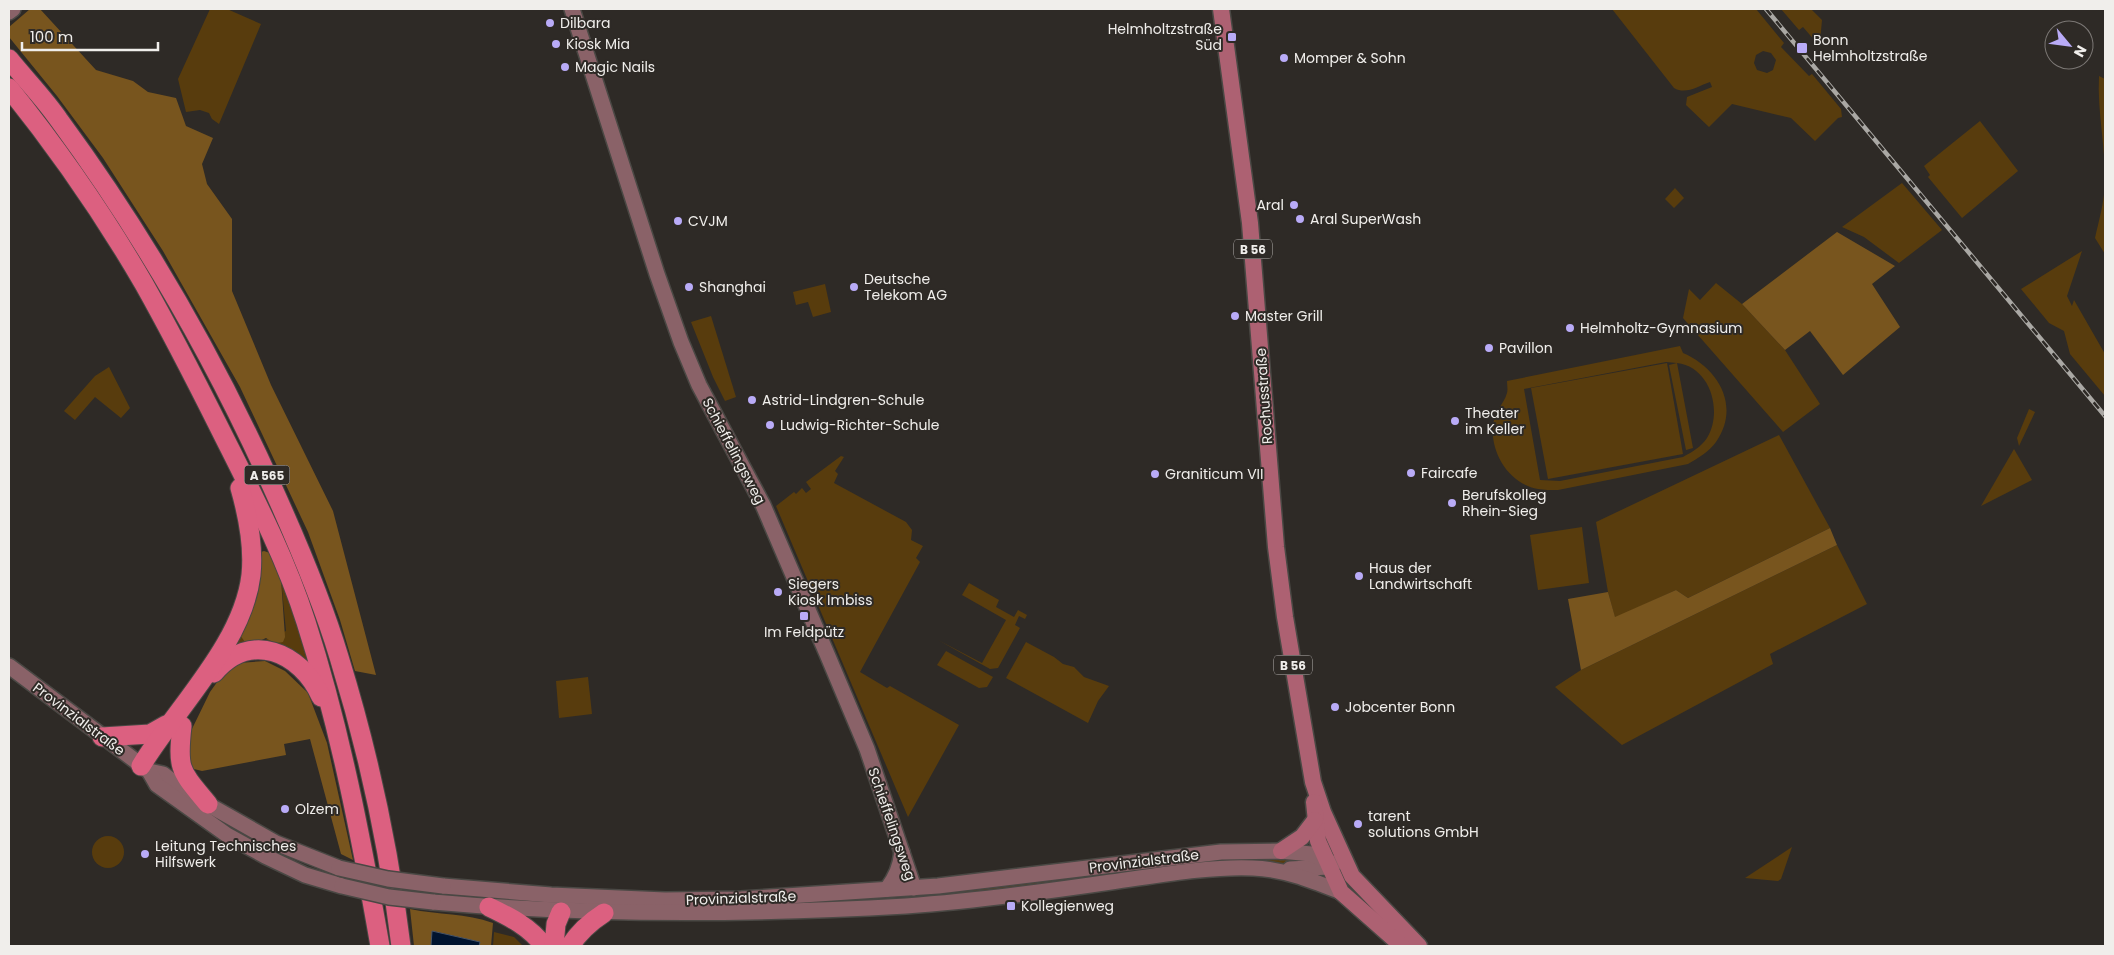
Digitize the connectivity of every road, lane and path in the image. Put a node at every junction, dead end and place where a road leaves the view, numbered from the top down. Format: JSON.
{"nodes":[{"id":1,"x":13,"y":9,"type":"edge"},
{"id":2,"x":572,"y":9,"type":"edge"},
{"id":3,"x":1221,"y":9,"type":"edge"},
{"id":4,"x":9,"y":12,"type":"edge"},
{"id":5,"x":9,"y":58,"type":"edge"},
{"id":6,"x":9,"y":88,"type":"edge"},
{"id":7,"x":228,"y":444,"type":"junction"},
{"id":8,"x":9,"y":666,"type":"edge"},
{"id":9,"x":176,"y":724,"type":"junction"},
{"id":10,"x":337,"y":735,"type":"junction"},
{"id":11,"x":102,"y":737,"type":"junction"},
{"id":12,"x":145,"y":768,"type":"junction"},
{"id":13,"x":1313,"y":782,"type":"junction"},
{"id":14,"x":208,"y":804,"type":"junction"},
{"id":15,"x":1315,"y":820,"type":"junction"},
{"id":16,"x":1338,"y":848,"type":"junction"},
{"id":17,"x":902,"y":850,"type":"junction"},
{"id":18,"x":1281,"y":851,"type":"junction"},
{"id":19,"x":1328,"y":863,"type":"junction"},
{"id":20,"x":1284,"y":872,"type":"junction"},
{"id":21,"x":1352,"y":876,"type":"junction"},
{"id":22,"x":914,"y":888,"type":"junction"},
{"id":23,"x":887,"y":889,"type":"junction"},
{"id":24,"x":1341,"y":892,"type":"junction"},
{"id":25,"x":551,"y":895,"type":"junction"},
{"id":26,"x":580,"y":896,"type":"junction"},
{"id":27,"x":934,"y":904,"type":"junction"},
{"id":28,"x":891,"y":906,"type":"junction"},
{"id":29,"x":489,"y":907,"type":"junction"},
{"id":30,"x":561,"y":912,"type":"junction"},
{"id":31,"x":604,"y":913,"type":"junction"},
{"id":32,"x":380,"y":946,"type":"edge"},
{"id":33,"x":402,"y":946,"type":"edge"},
{"id":34,"x":544,"y":946,"type":"edge"},
{"id":35,"x":554,"y":946,"type":"edge"},
{"id":36,"x":566,"y":946,"type":"edge"},
{"id":37,"x":570,"y":946,"type":"edge"},
{"id":38,"x":1402,"y":946,"type":"edge"},
{"id":39,"x":1419,"y":946,"type":"edge"}],
"edges":[{"from":1,"to":4,"type":"main road"},
{"from":2,"to":17,"type":"main road","name":"Schieffelingsweg"},
{"from":3,"to":13,"type":"main road","name":"Rochusstraße","number":"B 56"},
{"from":5,"to":33,"type":"highway","number":"A 565"},
{"from":6,"to":7,"type":"highway","number":"A 565"},
{"from":7,"to":9,"type":"highway"},
{"from":7,"to":10,"type":"highway","number":"A 565"},
{"from":8,"to":11,"type":"main road","name":"Provinzialstraße"},
{"from":9,"to":10,"type":"highway"},
{"from":9,"to":11,"type":"highway"},
{"from":9,"to":12,"type":"highway"},
{"from":9,"to":14,"type":"highway"},
{"from":10,"to":32,"type":"highway","number":"A 565"},
{"from":11,"to":12,"type":"main road","name":"Provinzialstraße"},
{"from":12,"to":14,"type":"main road","name":"Provinzialstraße"},
{"from":12,"to":29,"type":"main road","name":"Provinzialstraße","bridge":true},
{"from":13,"to":15,"type":"main road","name":"Rochusstraße","number":"B 56"},
{"from":13,"to":16,"type":"main road","name":"Rochusstraße","number":"B 56"},
{"from":14,"to":25,"type":"main road","name":"Provinzialstraße","bridge":true},
{"from":15,"to":18,"type":"main road"},
{"from":15,"to":19,"type":"main road","name":"Rochusstraße","number":"B 56"},
{"from":16,"to":19,"type":"main road"},
{"from":16,"to":21,"type":"main road","name":"Rochusstraße","number":"B 56"},
{"from":17,"to":22,"type":"main road","name":"Schieffelingsweg"},
{"from":17,"to":23,"type":"main road"},
{"from":18,"to":19,"type":"main road","name":"Provinzialstraße"},
{"from":18,"to":22,"type":"main road","name":"Provinzialstraße"},
{"from":19,"to":20,"type":"main road"},
{"from":19,"to":21,"type":"main road","name":"Provinzialstraße"},
{"from":19,"to":24,"type":"main road","name":"Rochusstraße","number":"B 56"},
{"from":20,"to":24,"type":"main road","name":"Provinzialstraße"},
{"from":20,"to":27,"type":"main road","name":"Provinzialstraße"},
{"from":21,"to":39,"type":"main road","number":"B 56"},
{"from":22,"to":23,"type":"main road","name":"Provinzialstraße"},
{"from":22,"to":27,"type":"main road"},
{"from":22,"to":28,"type":"main road"},
{"from":23,"to":26,"type":"main road","name":"Provinzialstraße"},
{"from":24,"to":38,"type":"main road","number":"B 56"},
{"from":25,"to":26,"type":"main road","name":"Provinzialstraße"},
{"from":25,"to":30,"type":"main road"},
{"from":26,"to":30,"type":"main road"},
{"from":27,"to":28,"type":"main road","name":"Provinzialstraße"},
{"from":28,"to":31,"type":"main road","name":"Provinzialstraße"},
{"from":29,"to":30,"type":"main road","name":"Provinzialstraße"},
{"from":29,"to":34,"type":"highway"},
{"from":30,"to":31,"type":"main road","name":"Provinzialstraße"},
{"from":30,"to":35,"type":"highway"},
{"from":30,"to":36,"type":"highway"},
{"from":31,"to":37,"type":"highway"}]}
